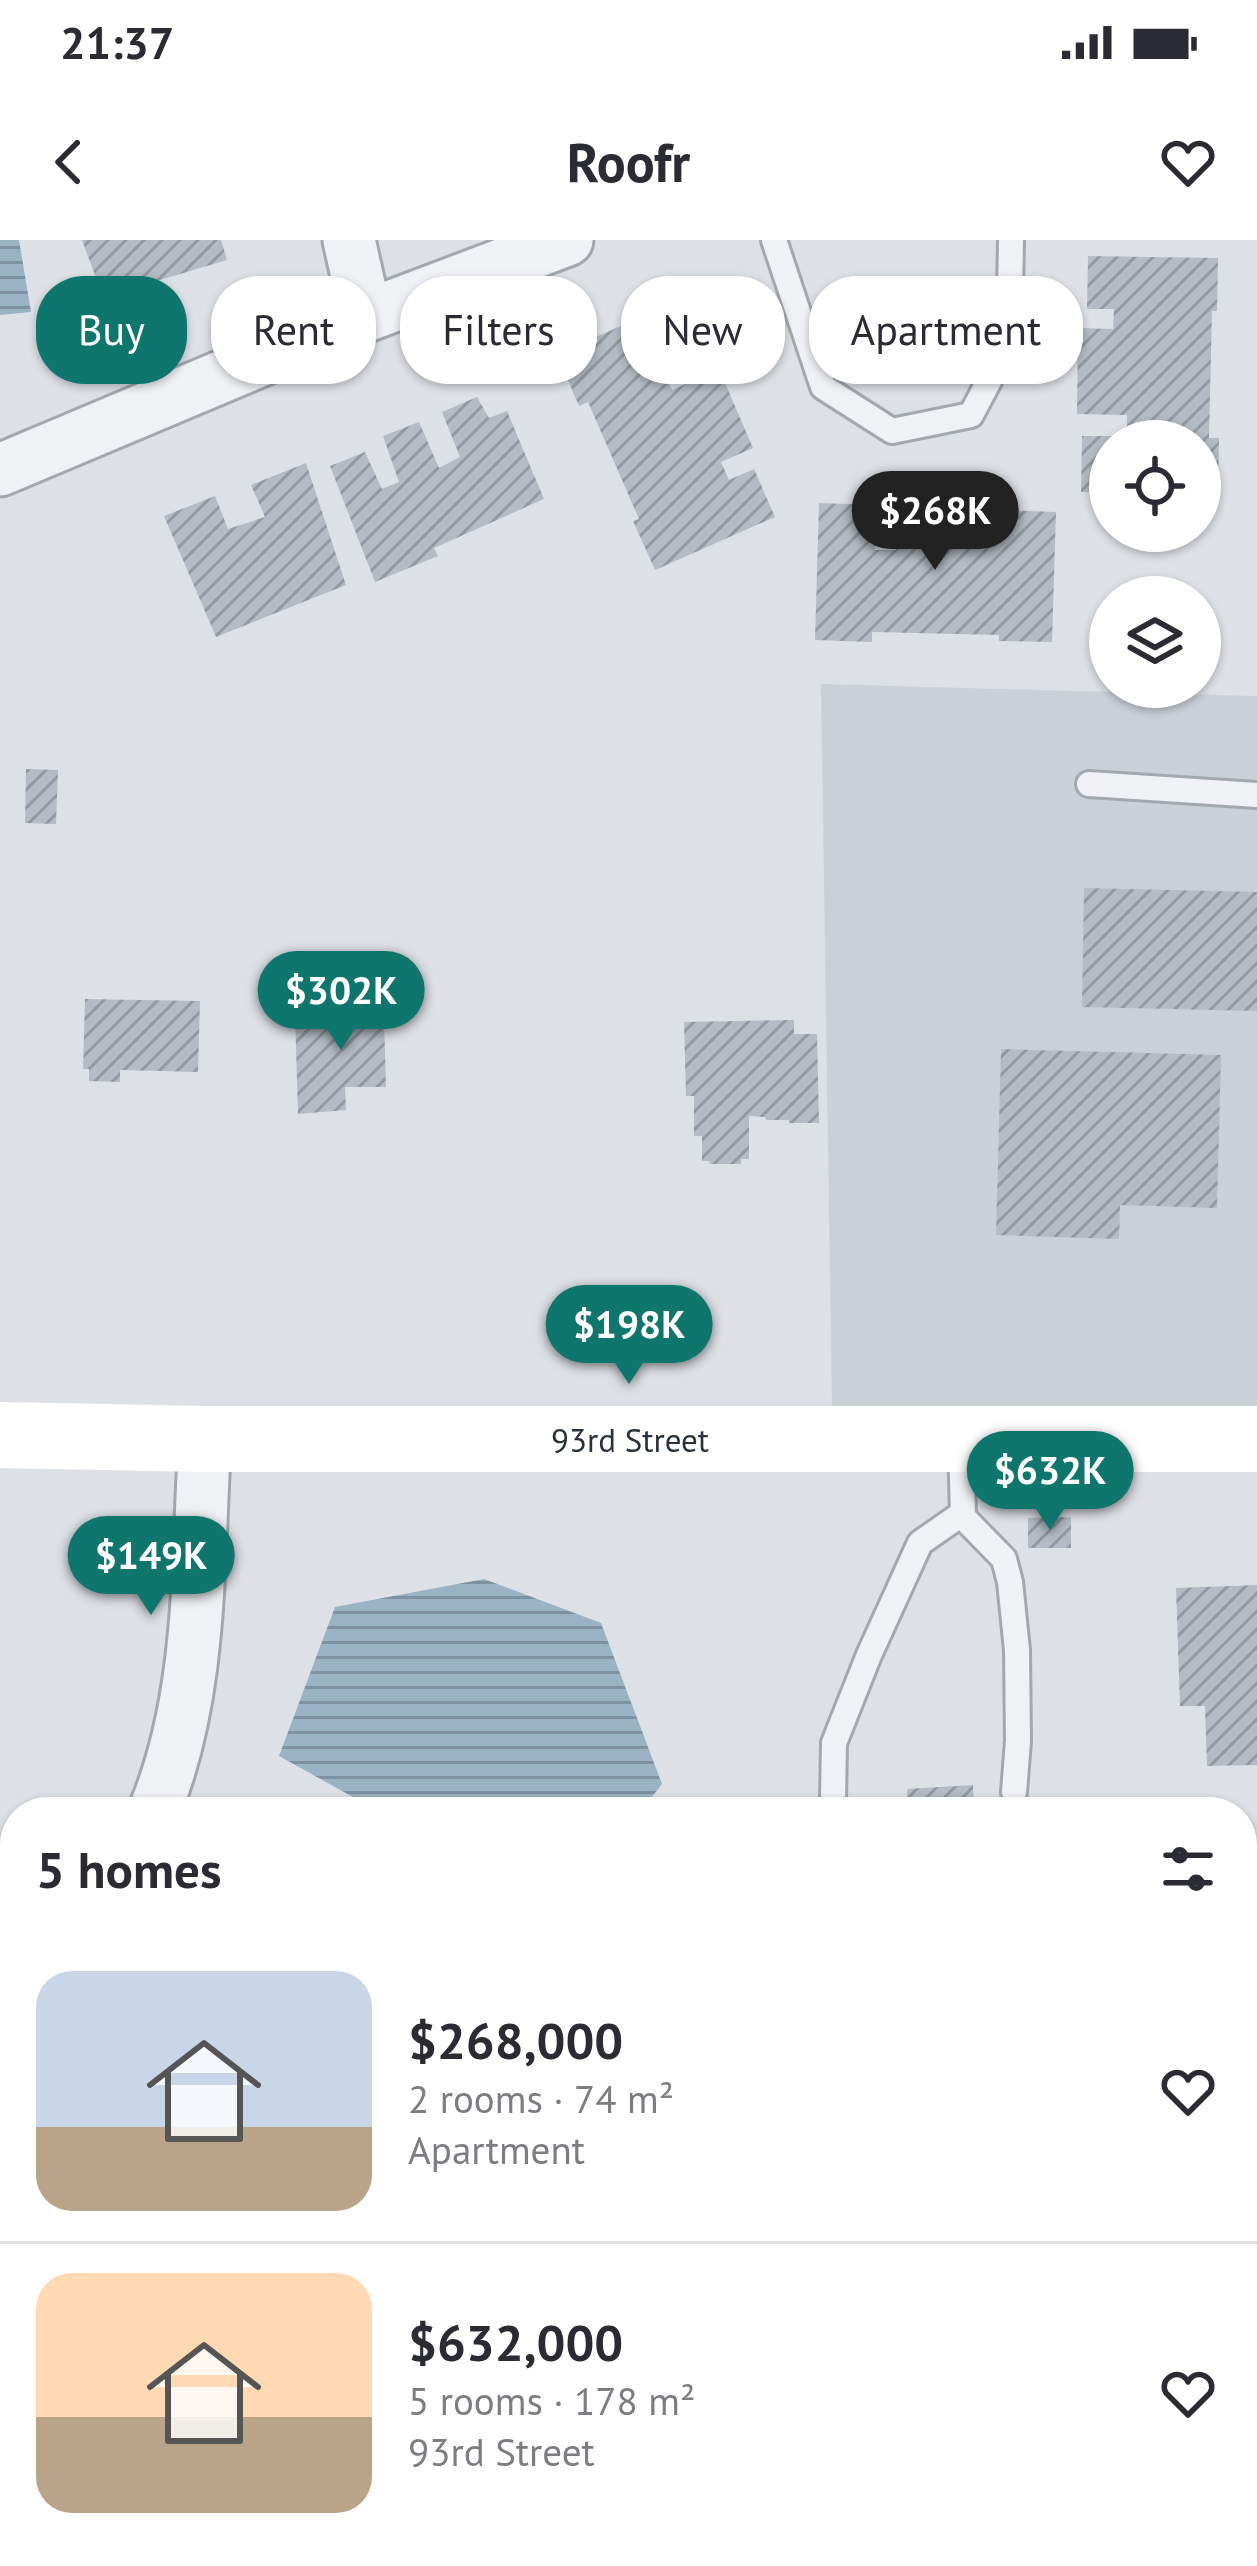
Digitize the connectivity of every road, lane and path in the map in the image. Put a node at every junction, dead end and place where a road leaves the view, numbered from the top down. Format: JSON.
{"nodes":[{"id":1,"x":349,"y":240,"type":"edge"},
{"id":2,"x":567,"y":240,"type":"edge"},
{"id":3,"x":774,"y":240,"type":"edge"},
{"id":4,"x":1011,"y":240,"type":"edge"},
{"id":5,"x":357,"y":276,"type":"edge"},
{"id":6,"x":376,"y":312,"type":"edge"},
{"id":7,"x":211,"y":381,"type":"edge"},
{"id":8,"x":0,"y":470,"type":"edge"},
{"id":9,"x":1089,"y":784,"type":"dead end"},
{"id":10,"x":1257,"y":795,"type":"edge"},
{"id":11,"x":0,"y":1436,"type":"edge"},
{"id":12,"x":205,"y":1439,"type":"junction"},
{"id":13,"x":961,"y":1439,"type":"junction"},
{"id":14,"x":1257,"y":1439,"type":"edge"},
{"id":15,"x":963,"y":1513,"type":"junction"},
{"id":16,"x":1014,"y":1792,"type":"dead end"},
{"id":17,"x":161,"y":1797,"type":"edge"},
{"id":18,"x":833,"y":1797,"type":"edge"}],
"edges":[{"from":1,"to":5,"type":"street"},
{"from":2,"to":6,"type":"street"},
{"from":3,"to":4,"type":"lane"},
{"from":7,"to":8,"type":"street"},
{"from":9,"to":10,"type":"lane"},
{"from":11,"to":12,"type":"street","name":"93rd Street"},
{"from":12,"to":13,"type":"street","name":"93rd Street"},
{"from":12,"to":17,"type":"street"},
{"from":13,"to":14,"type":"street","name":"93rd Street"},
{"from":13,"to":15,"type":"lane"},
{"from":15,"to":16,"type":"lane"},
{"from":15,"to":18,"type":"lane"}]}
